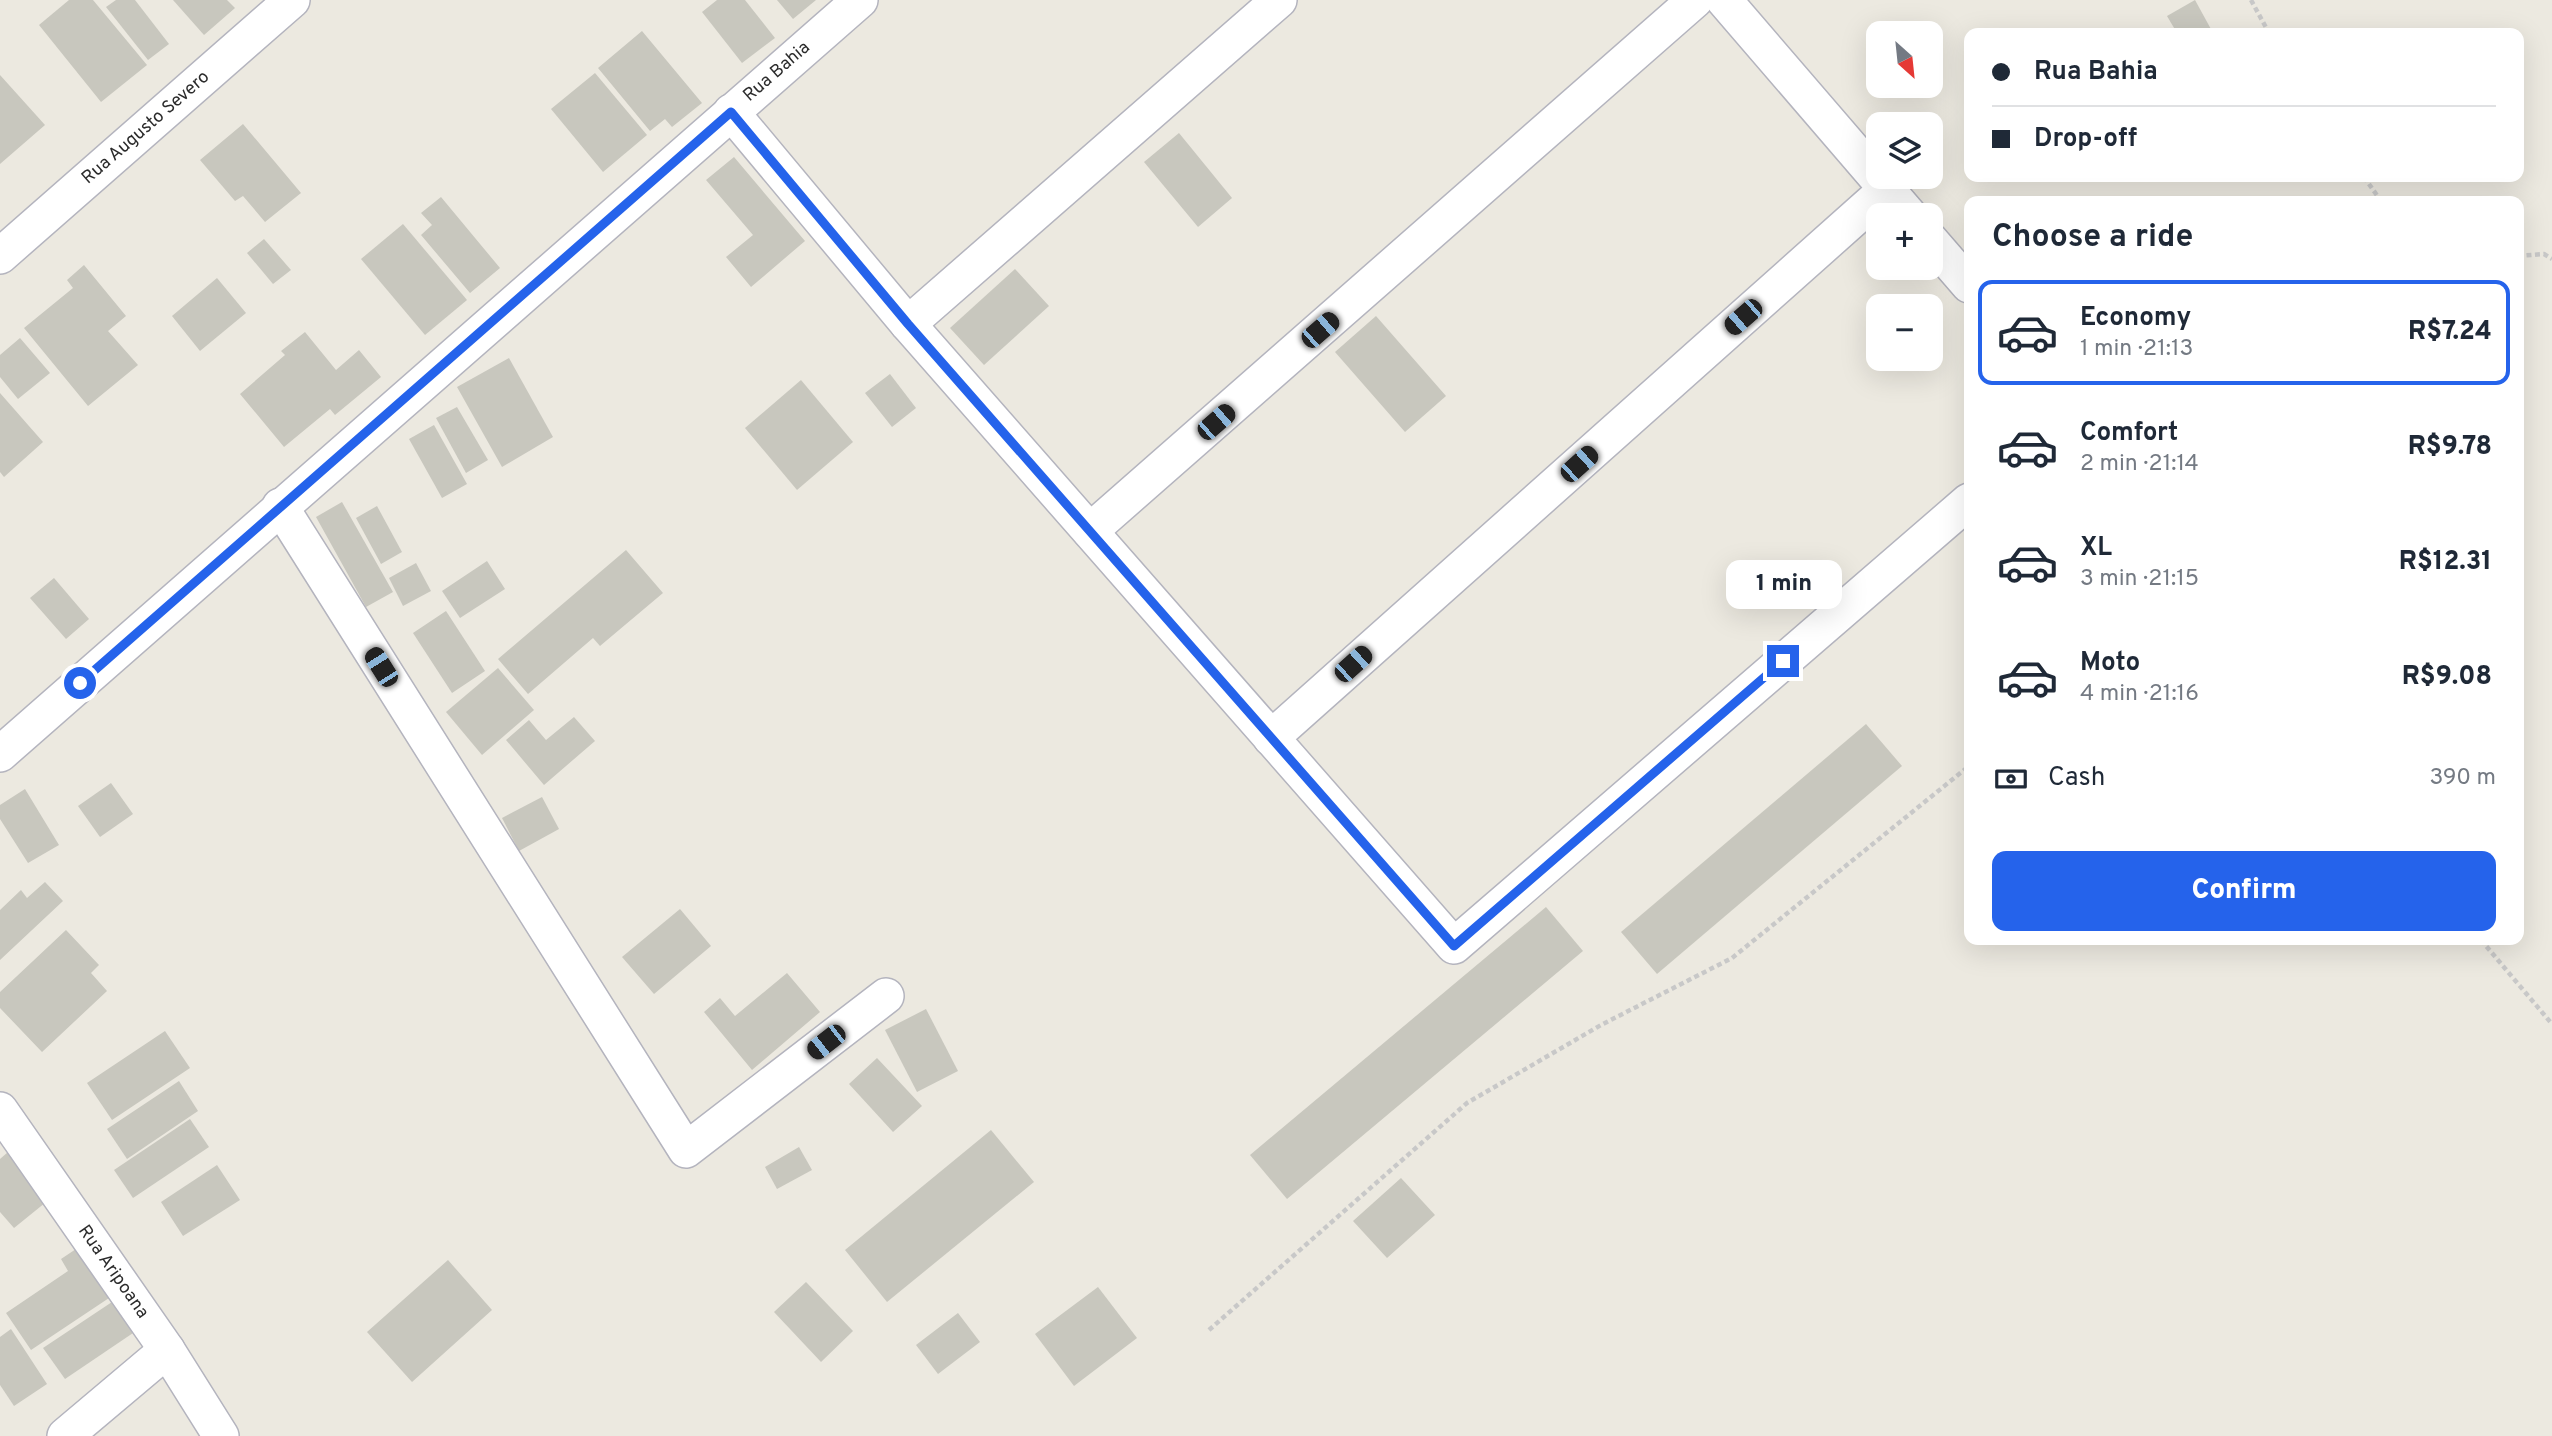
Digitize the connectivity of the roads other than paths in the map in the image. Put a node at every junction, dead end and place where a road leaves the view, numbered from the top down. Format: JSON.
{"nodes":[{"id":1,"x":292,"y":0,"type":"edge"},
{"id":2,"x":860,"y":0,"type":"edge"},
{"id":3,"x":1279,"y":0,"type":"edge"},
{"id":4,"x":1695,"y":0,"type":"edge"},
{"id":5,"x":1724,"y":0,"type":"edge"},
{"id":6,"x":731,"y":112,"type":"junction"},
{"id":7,"x":1898,"y":202,"type":"edge"},
{"id":8,"x":1943,"y":255,"type":"edge"},
{"id":9,"x":0,"y":256,"type":"edge"},
{"id":10,"x":1964,"y":279,"type":"edge"},
{"id":11,"x":908,"y":324,"type":"junction"},
{"id":12,"x":280,"y":506,"type":"junction"},
{"id":13,"x":1964,"y":506,"type":"edge"},
{"id":14,"x":1090,"y":531,"type":"junction"},
{"id":15,"x":1271,"y":738,"type":"junction"},
{"id":16,"x":0,"y":754,"type":"edge"},
{"id":17,"x":886,"y":996,"type":"dead end"},
{"id":18,"x":0,"y":1110,"type":"edge"},
{"id":19,"x":167,"y":1350,"type":"junction"},
{"id":20,"x":65,"y":1436,"type":"edge"},
{"id":21,"x":221,"y":1436,"type":"edge"}],
"edges":[{"from":1,"to":9,"type":"street","name":"Rua Augusto Severo"},
{"from":2,"to":6,"type":"street","name":"Rua Bahia"},
{"from":3,"to":11,"type":"street"},
{"from":4,"to":14,"type":"street"},
{"from":5,"to":7,"type":"street"},
{"from":6,"to":11,"type":"street"},
{"from":6,"to":12,"type":"street","name":"Rua Bahia"},
{"from":7,"to":15,"type":"street"},
{"from":8,"to":10,"type":"street"},
{"from":11,"to":14,"type":"street"},
{"from":12,"to":16,"type":"street","name":"Rua Bahia"},
{"from":12,"to":17,"type":"street"},
{"from":13,"to":15,"type":"street"},
{"from":14,"to":15,"type":"street"},
{"from":18,"to":19,"type":"street","name":"Rua Aripoana"},
{"from":19,"to":20,"type":"street"},
{"from":19,"to":21,"type":"street","name":"Rua Aripoana"}]}
